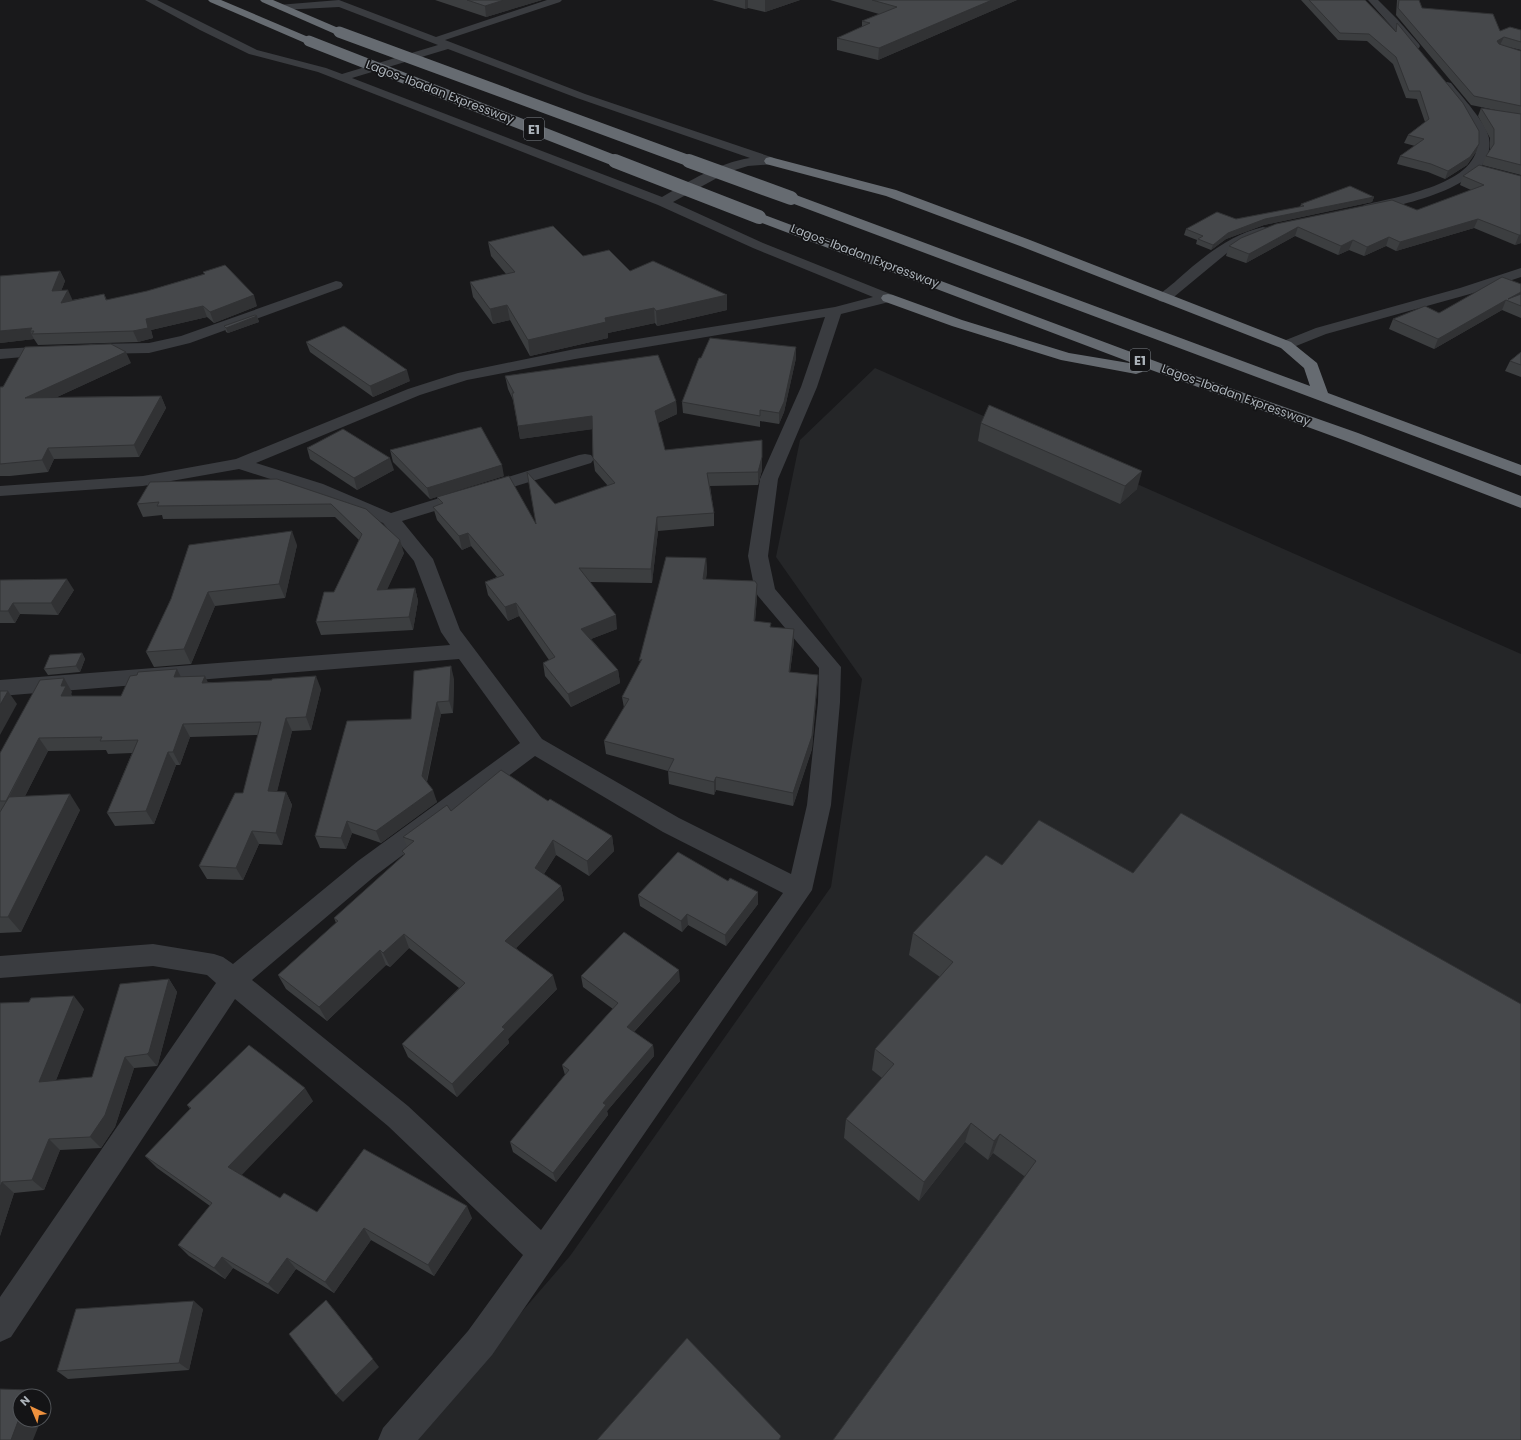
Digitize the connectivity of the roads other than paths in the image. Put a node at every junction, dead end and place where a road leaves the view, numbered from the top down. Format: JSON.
{"nodes":[{"id":1,"x":150,"y":0,"type":"edge"},
{"id":2,"x":213,"y":0,"type":"edge"},
{"id":3,"x":265,"y":0,"type":"edge"},
{"id":4,"x":330,"y":0,"type":"edge"},
{"id":5,"x":557,"y":0,"type":"edge"},
{"id":6,"x":1373,"y":0,"type":"edge"},
{"id":7,"x":341,"y":4,"type":"junction"},
{"id":8,"x":281,"y":7,"type":"junction"},
{"id":9,"x":436,"y":40,"type":"junction"},
{"id":10,"x":449,"y":45,"type":"junction"},
{"id":11,"x":1423,"y":55,"type":"edge"},
{"id":12,"x":1437,"y":73,"type":"edge"},
{"id":13,"x":341,"y":78,"type":"junction"},
{"id":14,"x":1466,"y":108,"type":"junction"},
{"id":15,"x":1482,"y":112,"type":"edge"},
{"id":16,"x":770,"y":161,"type":"junction"},
{"id":17,"x":1473,"y":168,"type":"junction"},
{"id":18,"x":1487,"y":172,"type":"edge"},
{"id":19,"x":663,"y":202,"type":"junction"},
{"id":20,"x":1354,"y":212,"type":"edge"},
{"id":21,"x":1276,"y":228,"type":"edge"},
{"id":22,"x":1521,"y":272,"type":"edge"},
{"id":23,"x":336,"y":285,"type":"dead end"},
{"id":24,"x":888,"y":298,"type":"junction"},
{"id":25,"x":1164,"y":298,"type":"junction"},
{"id":26,"x":835,"y":310,"type":"junction"},
{"id":27,"x":1286,"y":345,"type":"junction"},
{"id":28,"x":0,"y":354,"type":"edge"},
{"id":29,"x":1181,"y":376,"type":"junction"},
{"id":30,"x":1321,"y":396,"type":"junction"},
{"id":31,"x":585,"y":459,"type":"dead end"},
{"id":32,"x":240,"y":464,"type":"junction"},
{"id":33,"x":1521,"y":471,"type":"edge"},
{"id":34,"x":0,"y":491,"type":"edge"},
{"id":35,"x":1521,"y":502,"type":"edge"},
{"id":36,"x":390,"y":519,"type":"junction"},
{"id":37,"x":464,"y":651,"type":"junction"},
{"id":38,"x":39,"y":686,"type":"junction"},
{"id":39,"x":0,"y":688,"type":"edge"},
{"id":40,"x":29,"y":706,"type":"edge"},
{"id":41,"x":534,"y":745,"type":"junction"},
{"id":42,"x":800,"y":890,"type":"junction"},
{"id":43,"x":0,"y":967,"type":"edge"},
{"id":44,"x":233,"y":980,"type":"junction"},
{"id":45,"x":543,"y":1253,"type":"junction"},
{"id":46,"x":0,"y":1326,"type":"edge"},
{"id":47,"x":395,"y":1440,"type":"edge"}],
"edges":[{"from":1,"to":13,"type":"street"},
{"from":2,"to":29,"type":"highway","name":"Lagos-Ibadan Expressway","number":"E1","bridge":true},
{"from":3,"to":8,"type":"highway","name":"Lagos-Ibadan Expressway","number":"E1"},
{"from":4,"to":7,"type":"street"},
{"from":5,"to":9,"type":"street"},
{"from":6,"to":11,"type":"street"},
{"from":7,"to":8,"type":"street"},
{"from":7,"to":9,"type":"street"},
{"from":8,"to":30,"type":"highway","name":"Lagos-Ibadan Expressway","number":"E1","bridge":true},
{"from":9,"to":10,"type":"street"},
{"from":10,"to":13,"type":"street"},
{"from":10,"to":16,"type":"street"},
{"from":12,"to":14,"type":"street"},
{"from":13,"to":19,"type":"street"},
{"from":14,"to":15,"type":"street"},
{"from":14,"to":17,"type":"street"},
{"from":16,"to":19,"type":"street"},
{"from":16,"to":25,"type":"highway"},
{"from":17,"to":18,"type":"street"},
{"from":17,"to":20,"type":"street"},
{"from":19,"to":24,"type":"street"},
{"from":21,"to":25,"type":"street"},
{"from":22,"to":27,"type":"street"},
{"from":23,"to":28,"type":"street"},
{"from":24,"to":26,"type":"street"},
{"from":24,"to":29,"type":"highway"},
{"from":25,"to":27,"type":"highway"},
{"from":26,"to":32,"type":"street"},
{"from":26,"to":42,"type":"street"},
{"from":27,"to":30,"type":"highway"},
{"from":29,"to":35,"type":"highway","name":"Lagos-Ibadan Expressway","number":"E1"},
{"from":30,"to":33,"type":"highway","name":"Lagos-Ibadan Expressway","number":"E1"},
{"from":31,"to":36,"type":"street"},
{"from":32,"to":34,"type":"street"},
{"from":32,"to":36,"type":"street"},
{"from":36,"to":37,"type":"street"},
{"from":37,"to":38,"type":"street"},
{"from":37,"to":41,"type":"street"},
{"from":38,"to":39,"type":"street"},
{"from":38,"to":40,"type":"street"},
{"from":41,"to":42,"type":"street"},
{"from":41,"to":44,"type":"street"},
{"from":42,"to":45,"type":"street"},
{"from":43,"to":44,"type":"street"},
{"from":44,"to":45,"type":"street"},
{"from":44,"to":46,"type":"street"},
{"from":45,"to":47,"type":"street"}]}
